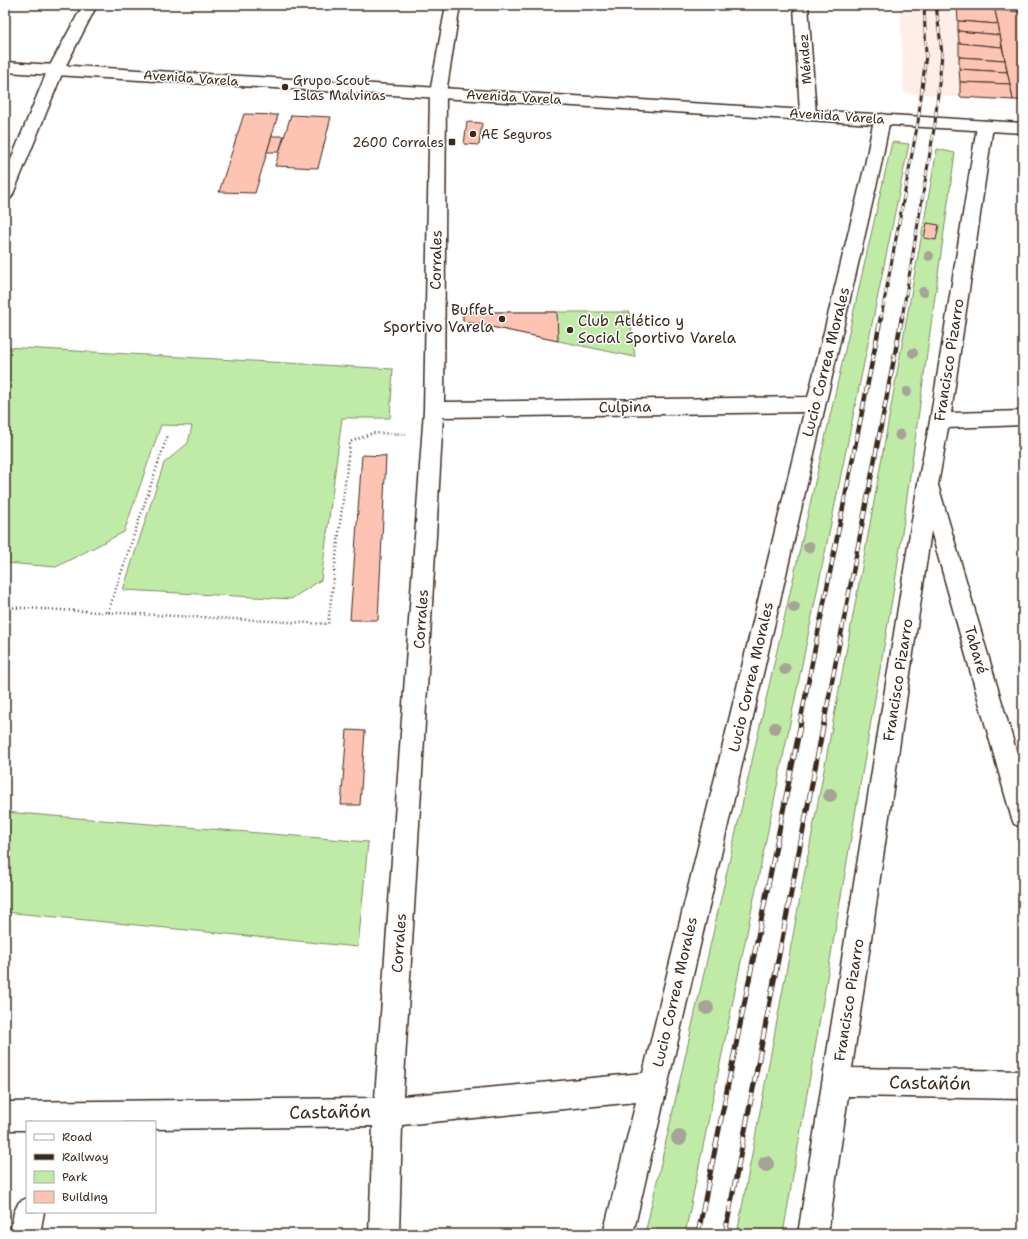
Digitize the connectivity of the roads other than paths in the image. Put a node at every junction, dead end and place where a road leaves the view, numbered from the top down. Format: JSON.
{"nodes":[{"id":1,"x":90,"y":5,"type":"edge"},
{"id":2,"x":453,"y":5,"type":"edge"},
{"id":3,"x":801,"y":5,"type":"edge"},
{"id":4,"x":5,"y":67,"type":"edge"},
{"id":5,"x":56,"y":69,"type":"junction"},
{"id":6,"x":438,"y":93,"type":"junction"},
{"id":7,"x":808,"y":114,"type":"junction"},
{"id":8,"x":882,"y":119,"type":"junction"},
{"id":9,"x":985,"y":126,"type":"junction"},
{"id":10,"x":1023,"y":128,"type":"edge"},
{"id":11,"x":5,"y":194,"type":"edge"},
{"id":12,"x":816,"y":404,"type":"junction"},
{"id":13,"x":434,"y":410,"type":"junction"},
{"id":14,"x":1023,"y":418,"type":"edge"},
{"id":15,"x":940,"y":421,"type":"junction"},
{"id":16,"x":928,"y":483,"type":"junction"},
{"id":17,"x":1023,"y":816,"type":"edge"},
{"id":18,"x":836,"y":1082,"type":"junction"},
{"id":19,"x":1023,"y":1085,"type":"edge"},
{"id":20,"x":653,"y":1086,"type":"junction"},
{"id":21,"x":388,"y":1112,"type":"junction"},
{"id":22,"x":5,"y":1116,"type":"edge"},
{"id":23,"x":47,"y":1119,"type":"edge"},
{"id":24,"x":29,"y":1213,"type":"edge"},
{"id":25,"x":25,"y":1234,"type":"edge"},
{"id":26,"x":384,"y":1234,"type":"edge"},
{"id":27,"x":618,"y":1234,"type":"edge"},
{"id":28,"x":813,"y":1234,"type":"edge"}],
"edges":[{"from":1,"to":5,"type":"street"},
{"from":2,"to":6,"type":"street","name":"Corrales"},
{"from":3,"to":7,"type":"street","name":"Méndez"},
{"from":4,"to":5,"type":"street","name":"Avenida Varela"},
{"from":5,"to":6,"type":"street","name":"Avenida Varela"},
{"from":5,"to":11,"type":"street"},
{"from":6,"to":7,"type":"street","name":"Avenida Varela"},
{"from":6,"to":13,"type":"street","name":"Corrales"},
{"from":7,"to":8,"type":"street","name":"Avenida Varela"},
{"from":8,"to":9,"type":"street","name":"Avenida Varela"},
{"from":8,"to":12,"type":"street","name":"Lucio Correa Morales"},
{"from":9,"to":10,"type":"street","name":"Avenida Varela"},
{"from":9,"to":15,"type":"street","name":"Francisco Pizarro"},
{"from":12,"to":13,"type":"street","name":"Culpina"},
{"from":12,"to":20,"type":"street","name":"Lucio Correa Morales"},
{"from":13,"to":21,"type":"street","name":"Corrales"},
{"from":14,"to":15,"type":"street"},
{"from":15,"to":16,"type":"street","name":"Francisco Pizarro"},
{"from":16,"to":17,"type":"street","name":"Tabaré"},
{"from":16,"to":18,"type":"street","name":"Francisco Pizarro"},
{"from":18,"to":19,"type":"street","name":"Castañón"},
{"from":18,"to":28,"type":"street","name":"Francisco Pizarro"},
{"from":20,"to":21,"type":"street","name":"Castañón"},
{"from":20,"to":27,"type":"street","name":"Lucio Correa Morales"},
{"from":21,"to":23,"type":"street","name":"Castañón"},
{"from":21,"to":26,"type":"street","name":"Corrales"},
{"from":22,"to":23,"type":"street","name":"Castañón"},
{"from":24,"to":25,"type":"street"}]}
